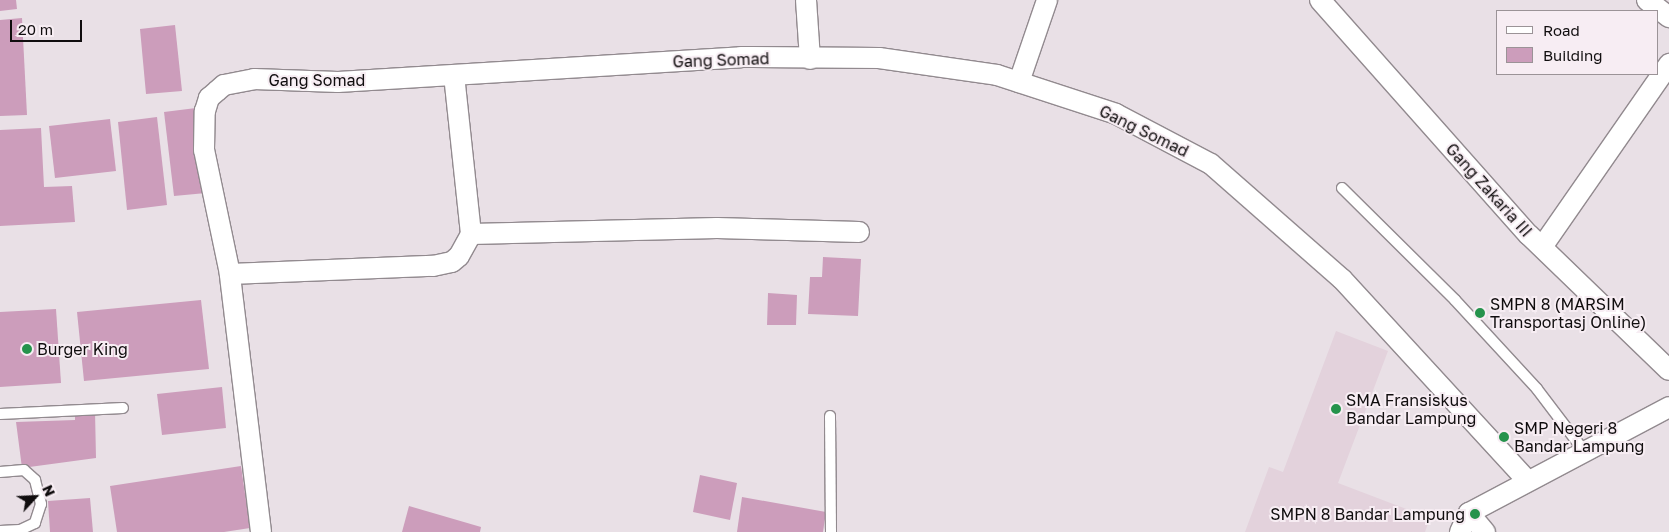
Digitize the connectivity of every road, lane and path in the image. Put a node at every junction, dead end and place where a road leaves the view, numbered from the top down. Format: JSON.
{"nodes":[{"id":1,"x":806,"y":0,"type":"edge"},
{"id":2,"x":1047,"y":0,"type":"edge"},
{"id":3,"x":1320,"y":0,"type":"edge"},
{"id":4,"x":1647,"y":0,"type":"edge"},
{"id":5,"x":1669,"y":17,"type":"edge"},
{"id":6,"x":810,"y":59,"type":"junction"},
{"id":7,"x":1669,"y":64,"type":"edge"},
{"id":8,"x":454,"y":76,"type":"junction"},
{"id":9,"x":1019,"y":82,"type":"junction"},
{"id":10,"x":1342,"y":188,"type":"dead end"},
{"id":11,"x":859,"y":232,"type":"dead end"},
{"id":12,"x":471,"y":234,"type":"junction"},
{"id":13,"x":1542,"y":247,"type":"junction"},
{"id":14,"x":230,"y":274,"type":"junction"},
{"id":15,"x":1669,"y":370,"type":"edge"},
{"id":16,"x":1669,"y":407,"type":"edge"},
{"id":17,"x":123,"y":408,"type":"dead end"},
{"id":18,"x":0,"y":414,"type":"edge"},
{"id":19,"x":830,"y":416,"type":"dead end"},
{"id":20,"x":1584,"y":451,"type":"junction"},
{"id":21,"x":0,"y":472,"type":"edge"},
{"id":22,"x":1527,"y":480,"type":"junction"},
{"id":23,"x":1469,"y":513,"type":"junction"},
{"id":24,"x":0,"y":531,"type":"edge"},
{"id":25,"x":261,"y":532,"type":"edge"},
{"id":26,"x":830,"y":532,"type":"edge"},
{"id":27,"x":1460,"y":532,"type":"edge"},
{"id":28,"x":1485,"y":532,"type":"edge"}],
"edges":[{"from":1,"to":6,"type":"street"},
{"from":2,"to":9,"type":"street"},
{"from":3,"to":13,"type":"street","name":"Gang Zakaria III"},
{"from":4,"to":5,"type":"street"},
{"from":6,"to":8,"type":"street","name":"Gang Somad"},
{"from":6,"to":9,"type":"street","name":"Gang Somad"},
{"from":7,"to":13,"type":"street"},
{"from":8,"to":12,"type":"street"},
{"from":8,"to":14,"type":"street","name":"Gang Somad"},
{"from":9,"to":22,"type":"street","name":"Gang Somad"},
{"from":10,"to":20,"type":"lane"},
{"from":11,"to":12,"type":"street"},
{"from":12,"to":14,"type":"street"},
{"from":13,"to":15,"type":"street","name":"Gang Zakaria III"},
{"from":14,"to":25,"type":"street","name":"Gang Somad"},
{"from":16,"to":20,"type":"street"},
{"from":17,"to":18,"type":"lane"},
{"from":19,"to":26,"type":"lane"},
{"from":20,"to":22,"type":"street"},
{"from":21,"to":24,"type":"lane"},
{"from":22,"to":23,"type":"street"},
{"from":23,"to":27,"type":"street"},
{"from":23,"to":28,"type":"street"}]}
